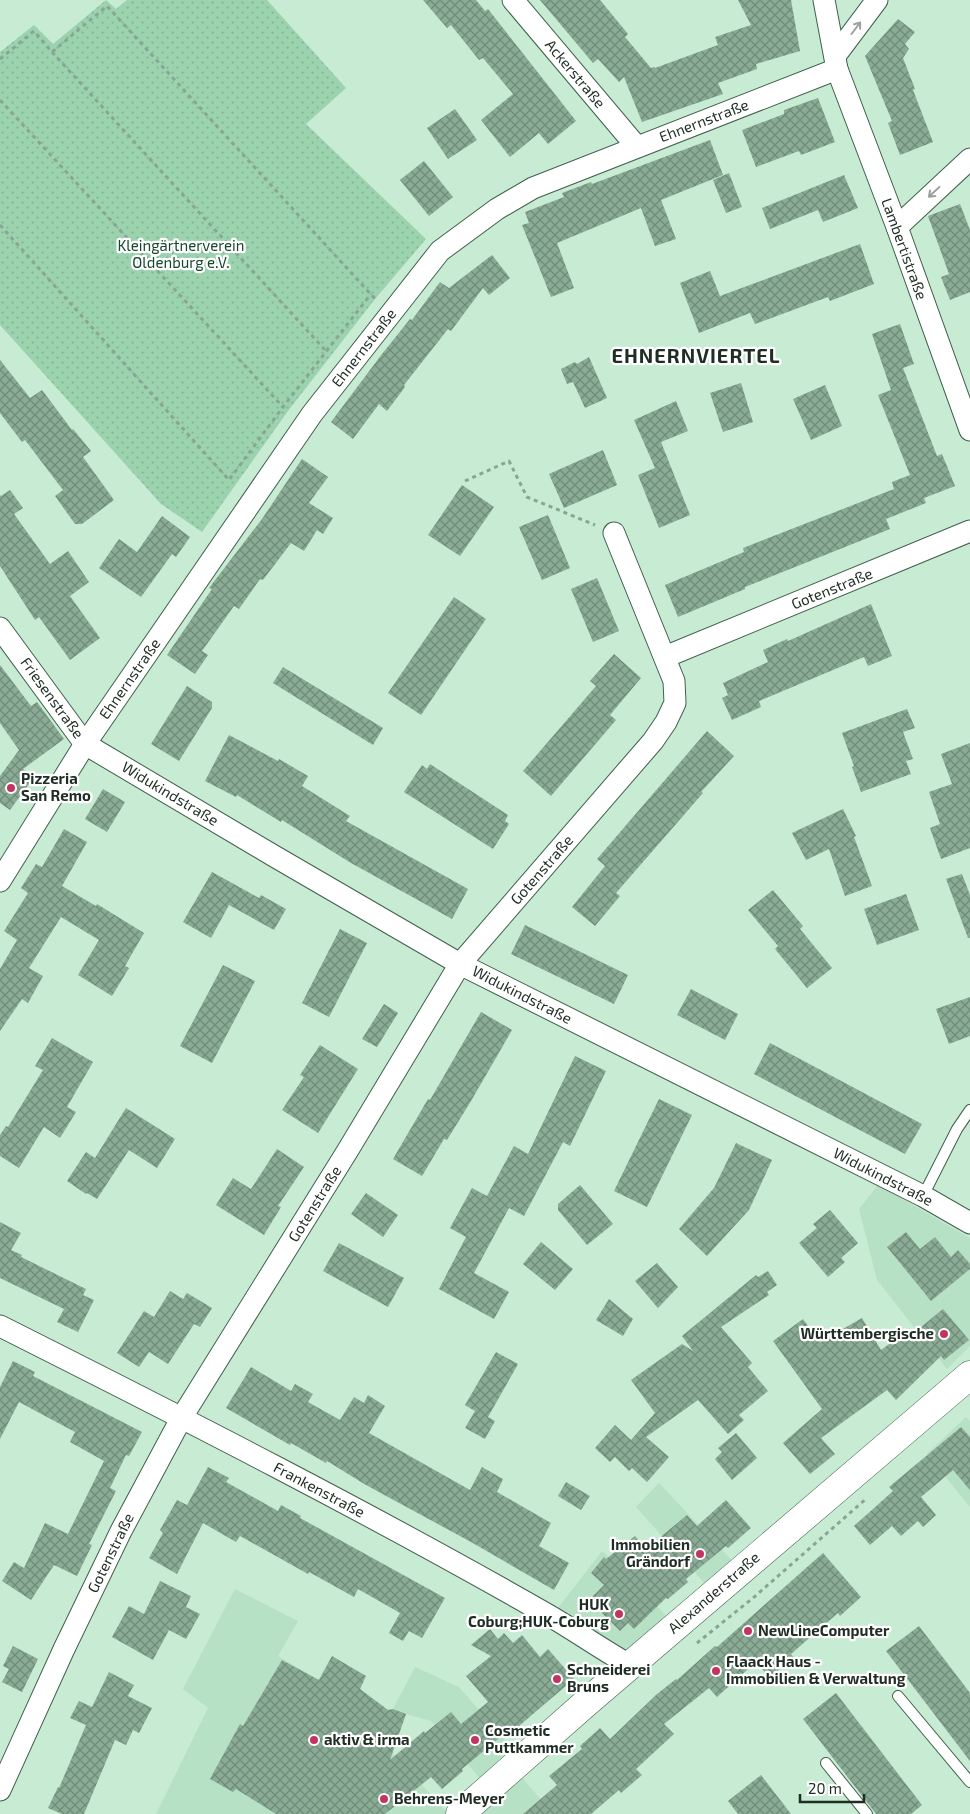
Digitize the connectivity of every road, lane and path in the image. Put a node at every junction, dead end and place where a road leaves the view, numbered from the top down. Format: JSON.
{"nodes":[{"id":1,"x":513,"y":0,"type":"edge"},
{"id":2,"x":824,"y":0,"type":"edge"},
{"id":3,"x":876,"y":0,"type":"edge"},
{"id":4,"x":52,"y":52,"type":"junction"},
{"id":5,"x":0,"y":59,"type":"edge"},
{"id":6,"x":836,"y":62,"type":"junction"},
{"id":7,"x":0,"y":100,"type":"edge"},
{"id":8,"x":636,"y":147,"type":"junction"},
{"id":9,"x":970,"y":159,"type":"edge"},
{"id":10,"x":0,"y":225,"type":"edge"},
{"id":11,"x":897,"y":227,"type":"junction"},
{"id":12,"x":326,"y":351,"type":"junction"},
{"id":13,"x":282,"y":407,"type":"junction"},
{"id":14,"x":970,"y":430,"type":"edge"},
{"id":15,"x":465,"y":481,"type":"dead end"},
{"id":16,"x":970,"y":531,"type":"edge"},
{"id":17,"x":614,"y":533,"type":"joint"},
{"id":18,"x":0,"y":628,"type":"edge"},
{"id":19,"x":665,"y":657,"type":"junction"},
{"id":20,"x":86,"y":744,"type":"junction"},
{"id":21,"x":0,"y":881,"type":"edge"},
{"id":22,"x":460,"y":964,"type":"junction"},
{"id":23,"x":970,"y":1110,"type":"edge"},
{"id":24,"x":923,"y":1196,"type":"junction"},
{"id":25,"x":970,"y":1223,"type":"edge"},
{"id":26,"x":0,"y":1326,"type":"edge"},
{"id":27,"x":970,"y":1374,"type":"edge"},
{"id":28,"x":182,"y":1417,"type":"junction"},
{"id":29,"x":631,"y":1666,"type":"junction"},
{"id":30,"x":898,"y":1696,"type":"dead end"},
{"id":31,"x":826,"y":1763,"type":"dead end"},
{"id":32,"x":970,"y":1782,"type":"edge"},
{"id":33,"x":0,"y":1790,"type":"edge"},
{"id":34,"x":460,"y":1814,"type":"edge"},
{"id":35,"x":867,"y":1814,"type":"edge"}],
"edges":[{"from":1,"to":8,"type":"street","name":"Ackerstraße"},
{"from":2,"to":6,"type":"street","name":"Lambertistraße"},
{"from":6,"to":3,"type":"street","one_way":true},
{"from":4,"to":5,"type":"path"},
{"from":4,"to":12,"type":"path"},
{"from":4,"to":12,"type":"path"},
{"from":6,"to":8,"type":"street","name":"Ehnernstraße"},
{"from":6,"to":11,"type":"street","name":"Lambertistraße"},
{"from":7,"to":13,"type":"path"},
{"from":8,"to":20,"type":"street","name":"Ehnernstraße"},
{"from":9,"to":11,"type":"street","one_way":true},
{"from":10,"to":13,"type":"path"},
{"from":11,"to":14,"type":"street","name":"Lambertistraße"},
{"from":12,"to":13,"type":"path"},
{"from":15,"to":17,"type":"path"},
{"from":16,"to":19,"type":"street","name":"Gotenstraße"},
{"from":17,"to":19,"type":"street","name":"Gotenstraße"},
{"from":18,"to":20,"type":"street","name":"Friesenstraße"},
{"from":19,"to":22,"type":"street","name":"Gotenstraße"},
{"from":20,"to":21,"type":"street","name":"Ehnernstraße"},
{"from":20,"to":22,"type":"street","name":"Widukindstraße"},
{"from":22,"to":24,"type":"street","name":"Widukindstraße"},
{"from":22,"to":28,"type":"street","name":"Gotenstraße"},
{"from":23,"to":24,"type":"lane"},
{"from":24,"to":25,"type":"street","name":"Widukindstraße"},
{"from":26,"to":28,"type":"street","name":"Frankenstraße"},
{"from":27,"to":29,"type":"street","name":"Alexanderstraße"},
{"from":28,"to":29,"type":"street","name":"Frankenstraße"},
{"from":28,"to":33,"type":"street","name":"Gotenstraße"},
{"from":29,"to":34,"type":"street","name":"Alexanderstraße"},
{"from":30,"to":32,"type":"lane"},
{"from":31,"to":35,"type":"lane"}]}
